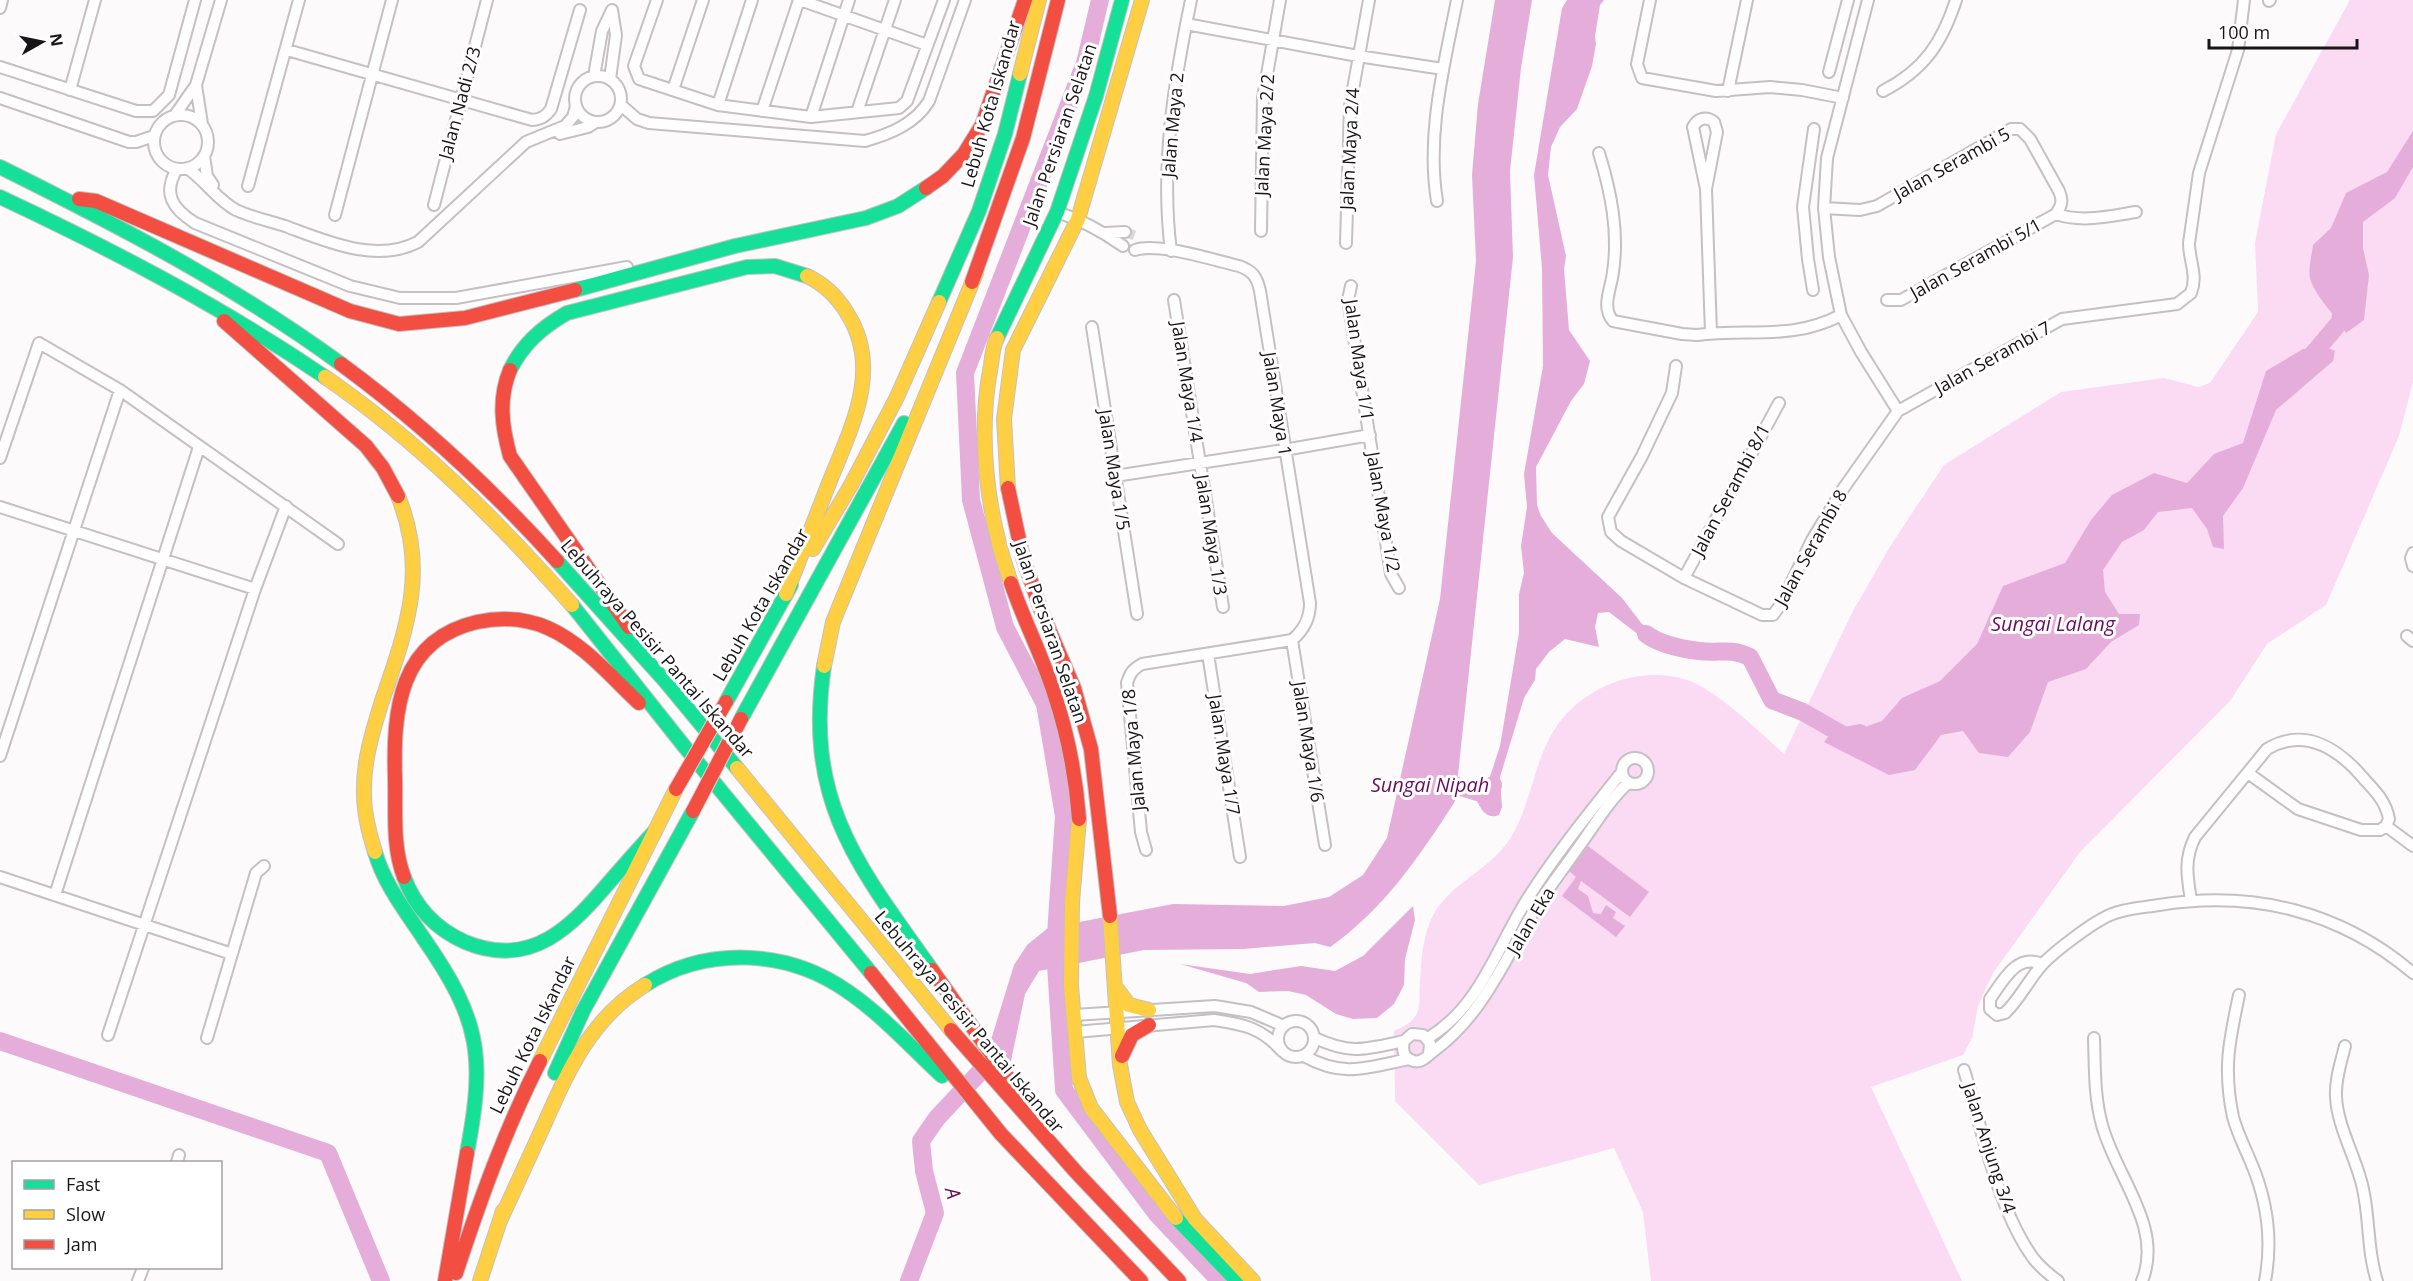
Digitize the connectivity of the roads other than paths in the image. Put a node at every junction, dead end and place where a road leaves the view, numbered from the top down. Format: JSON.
{"nodes":[{"id":1,"x":2,"y":0,"type":"edge"},
{"id":2,"x":95,"y":0,"type":"edge"},
{"id":3,"x":195,"y":0,"type":"edge"},
{"id":4,"x":221,"y":0,"type":"edge"},
{"id":5,"x":299,"y":0,"type":"edge"},
{"id":6,"x":392,"y":0,"type":"edge"},
{"id":7,"x":487,"y":0,"type":"edge"},
{"id":8,"x":657,"y":0,"type":"edge"},
{"id":9,"x":703,"y":0,"type":"edge"},
{"id":10,"x":752,"y":0,"type":"edge"},
{"id":11,"x":799,"y":0,"type":"edge"},
{"id":12,"x":849,"y":0,"type":"edge"},
{"id":13,"x":895,"y":0,"type":"edge"},
{"id":14,"x":944,"y":0,"type":"edge"},
{"id":15,"x":965,"y":0,"type":"edge"},
{"id":16,"x":1025,"y":0,"type":"edge"},
{"id":17,"x":1039,"y":0,"type":"edge"},
{"id":18,"x":1058,"y":0,"type":"edge"},
{"id":19,"x":1122,"y":0,"type":"edge"},
{"id":20,"x":1142,"y":0,"type":"edge"},
{"id":21,"x":1191,"y":0,"type":"edge"},
{"id":22,"x":1280,"y":0,"type":"edge"},
{"id":23,"x":1369,"y":0,"type":"edge"},
{"id":24,"x":1456,"y":0,"type":"edge"},
{"id":25,"x":1650,"y":0,"type":"edge"},
{"id":26,"x":1747,"y":0,"type":"edge"},
{"id":27,"x":1848,"y":0,"type":"edge"},
{"id":28,"x":1868,"y":0,"type":"edge"},
{"id":29,"x":1956,"y":0,"type":"edge"},
{"id":30,"x":2244,"y":0,"type":"edge"},
{"id":31,"x":614,"y":5,"type":"edge"},
{"id":32,"x":0,"y":8,"type":"edge"},
{"id":33,"x":580,"y":10,"type":"dead end"},
{"id":34,"x":844,"y":16,"type":"junction"},
{"id":35,"x":1186,"y":24,"type":"junction"},
{"id":36,"x":885,"y":30,"type":"junction"},
{"id":37,"x":1839,"y":33,"type":"junction"},
{"id":38,"x":1859,"y":37,"type":"junction"},
{"id":39,"x":1272,"y":39,"type":"junction"},
{"id":40,"x":927,"y":45,"type":"junction"},
{"id":41,"x":287,"y":50,"type":"junction"},
{"id":42,"x":1358,"y":56,"type":"junction"},
{"id":43,"x":0,"y":67,"type":"edge"},
{"id":44,"x":1443,"y":69,"type":"junction"},
{"id":45,"x":1829,"y":72,"type":"dead end"},
{"id":46,"x":373,"y":74,"type":"junction"},
{"id":47,"x":594,"y":76,"type":"junction"},
{"id":48,"x":610,"y":79,"type":"junction"},
{"id":49,"x":196,"y":85,"type":"junction"},
{"id":50,"x":70,"y":90,"type":"junction"},
{"id":51,"x":673,"y":90,"type":"junction"},
{"id":52,"x":1728,"y":91,"type":"junction"},
{"id":53,"x":1883,"y":91,"type":"dead end"},
{"id":54,"x":0,"y":98,"type":"edge"},
{"id":55,"x":1843,"y":98,"type":"junction"},
{"id":56,"x":461,"y":99,"type":"junction"},
{"id":57,"x":621,"y":105,"type":"junction"},
{"id":58,"x":718,"y":105,"type":"junction"},
{"id":59,"x":576,"y":106,"type":"junction"},
{"id":60,"x":762,"y":111,"type":"junction"},
{"id":61,"x":857,"y":112,"type":"junction"},
{"id":62,"x":175,"y":115,"type":"junction"},
{"id":63,"x":811,"y":117,"type":"junction"},
{"id":64,"x":596,"y":122,"type":"junction"},
{"id":65,"x":202,"y":124,"type":"junction"},
{"id":66,"x":1814,"y":129,"type":"dead end"},
{"id":67,"x":154,"y":135,"type":"junction"},
{"id":68,"x":537,"y":137,"type":"junction"},
{"id":69,"x":1599,"y":153,"type":"dead end"},
{"id":70,"x":204,"y":156,"type":"junction"},
{"id":71,"x":1809,"y":157,"type":"junction"},
{"id":72,"x":1827,"y":158,"type":"junction"},
{"id":73,"x":0,"y":167,"type":"edge"},
{"id":74,"x":182,"y":169,"type":"junction"},
{"id":75,"x":248,"y":186,"type":"dead end"},
{"id":76,"x":1706,"y":189,"type":"junction"},
{"id":77,"x":57,"y":195,"type":"junction"},
{"id":78,"x":0,"y":197,"type":"edge"},
{"id":79,"x":224,"y":201,"type":"junction"},
{"id":80,"x":1437,"y":201,"type":"dead end"},
{"id":81,"x":434,"y":205,"type":"dead end"},
{"id":82,"x":1824,"y":208,"type":"junction"},
{"id":83,"x":1058,"y":212,"type":"junction"},
{"id":84,"x":2136,"y":212,"type":"dead end"},
{"id":85,"x":2056,"y":214,"type":"junction"},
{"id":86,"x":335,"y":215,"type":"dead end"},
{"id":87,"x":1078,"y":219,"type":"junction"},
{"id":88,"x":1261,"y":231,"type":"dead end"},
{"id":89,"x":1125,"y":232,"type":"tunnel mouth"},
{"id":90,"x":1106,"y":233,"type":"junction"},
{"id":91,"x":1139,"y":237,"type":"tunnel mouth"},
{"id":92,"x":1346,"y":243,"type":"dead end"},
{"id":93,"x":735,"y":246,"type":"junction"},
{"id":94,"x":1123,"y":246,"type":"tunnel mouth"},
{"id":95,"x":1171,"y":251,"type":"junction"},
{"id":96,"x":1829,"y":257,"type":"junction"},
{"id":97,"x":1808,"y":259,"type":"junction"},
{"id":98,"x":976,"y":273,"type":"junction"},
{"id":99,"x":1351,"y":286,"type":"dead end"},
{"id":100,"x":1814,"y":290,"type":"dead end"},
{"id":101,"x":1174,"y":300,"type":"dead end"},
{"id":102,"x":1887,"y":300,"type":"dead end"},
{"id":103,"x":207,"y":301,"type":"junction"},
{"id":104,"x":1841,"y":315,"type":"junction"},
{"id":105,"x":1092,"y":327,"type":"dead end"},
{"id":106,"x":1711,"y":333,"type":"junction"},
{"id":107,"x":1676,"y":366,"type":"dead end"},
{"id":108,"x":120,"y":390,"type":"junction"},
{"id":109,"x":1779,"y":403,"type":"dead end"},
{"id":110,"x":1898,"y":411,"type":"junction"},
{"id":111,"x":1370,"y":435,"type":"junction"},
{"id":112,"x":199,"y":447,"type":"junction"},
{"id":113,"x":1284,"y":450,"type":"junction"},
{"id":114,"x":0,"y":458,"type":"edge"},
{"id":115,"x":1200,"y":463,"type":"junction"},
{"id":116,"x":1115,"y":476,"type":"junction"},
{"id":117,"x":286,"y":506,"type":"junction"},
{"id":118,"x":0,"y":507,"type":"edge"},
{"id":119,"x":74,"y":531,"type":"junction"},
{"id":120,"x":338,"y":544,"type":"dead end"},
{"id":121,"x":2413,"y":553,"type":"edge"},
{"id":122,"x":163,"y":560,"type":"junction"},
{"id":123,"x":2413,"y":566,"type":"edge"},
{"id":124,"x":1684,"y":578,"type":"junction"},
{"id":125,"x":1399,"y":588,"type":"dead end"},
{"id":126,"x":255,"y":590,"type":"junction"},
{"id":127,"x":786,"y":594,"type":"junction"},
{"id":128,"x":1223,"y":607,"type":"dead end"},
{"id":129,"x":1137,"y":614,"type":"dead end"},
{"id":130,"x":1292,"y":640,"type":"junction"},
{"id":131,"x":1208,"y":654,"type":"junction"},
{"id":132,"x":685,"y":704,"type":"junction"},
{"id":133,"x":672,"y":732,"type":"junction"},
{"id":134,"x":0,"y":756,"type":"edge"},
{"id":135,"x":1621,"y":773,"type":"junction"},
{"id":136,"x":2248,"y":773,"type":"junction"},
{"id":137,"x":1628,"y":783,"type":"junction"},
{"id":138,"x":2386,"y":826,"type":"junction"},
{"id":139,"x":655,"y":831,"type":"junction"},
{"id":140,"x":1325,"y":845,"type":"dead end"},
{"id":141,"x":2413,"y":846,"type":"edge"},
{"id":142,"x":1146,"y":850,"type":"dead end"},
{"id":143,"x":1240,"y":856,"type":"dead end"},
{"id":144,"x":264,"y":866,"type":"dead end"},
{"id":145,"x":0,"y":877,"type":"edge"},
{"id":146,"x":55,"y":895,"type":"junction"},
{"id":147,"x":2191,"y":900,"type":"junction"},
{"id":148,"x":144,"y":925,"type":"junction"},
{"id":149,"x":232,"y":954,"type":"junction"},
{"id":150,"x":2042,"y":964,"type":"junction"},
{"id":151,"x":2413,"y":973,"type":"edge"},
{"id":152,"x":1114,"y":977,"type":"junction"},
{"id":153,"x":2239,"y":995,"type":"dead end"},
{"id":154,"x":1149,"y":1010,"type":"junction"},
{"id":155,"x":1116,"y":1012,"type":"junction"},
{"id":156,"x":1074,"y":1015,"type":"junction"},
{"id":157,"x":1149,"y":1025,"type":"junction"},
{"id":158,"x":1284,"y":1026,"type":"junction"},
{"id":159,"x":1118,"y":1028,"type":"junction"},
{"id":160,"x":1075,"y":1032,"type":"junction"},
{"id":161,"x":108,"y":1035,"type":"dead end"},
{"id":162,"x":207,"y":1038,"type":"dead end"},
{"id":163,"x":1315,"y":1038,"type":"junction"},
{"id":164,"x":1428,"y":1038,"type":"junction"},
{"id":165,"x":2094,"y":1038,"type":"dead end"},
{"id":166,"x":1404,"y":1041,"type":"junction"},
{"id":167,"x":2345,"y":1046,"type":"dead end"},
{"id":168,"x":1282,"y":1051,"type":"junction"},
{"id":169,"x":1429,"y":1054,"type":"junction"},
{"id":170,"x":1304,"y":1056,"type":"junction"},
{"id":171,"x":1409,"y":1059,"type":"junction"},
{"id":172,"x":1120,"y":1065,"type":"junction"},
{"id":173,"x":1964,"y":1070,"type":"dead end"},
{"id":174,"x":981,"y":1111,"type":"junction"},
{"id":175,"x":1140,"y":1130,"type":"junction"},
{"id":176,"x":1122,"y":1146,"type":"junction"},
{"id":177,"x":1065,"y":1162,"type":"junction"},
{"id":178,"x":499,"y":1223,"type":"junction"},
{"id":179,"x":445,"y":1281,"type":"edge"},
{"id":180,"x":454,"y":1281,"type":"edge"},
{"id":181,"x":480,"y":1281,"type":"edge"},
{"id":182,"x":1141,"y":1281,"type":"edge"},
{"id":183,"x":1179,"y":1281,"type":"edge"},
{"id":184,"x":1237,"y":1281,"type":"edge"},
{"id":185,"x":1253,"y":1281,"type":"edge"},
{"id":186,"x":2058,"y":1281,"type":"edge"},
{"id":187,"x":2142,"y":1281,"type":"edge"},
{"id":188,"x":2265,"y":1281,"type":"edge"},
{"id":189,"x":2377,"y":1281,"type":"edge"}],
"edges":[{"from":1,"to":32,"type":"street"},
{"from":2,"to":50,"type":"street"},
{"from":3,"to":50,"type":"street"},
{"from":4,"to":49,"type":"street"},
{"from":5,"to":41,"type":"street"},
{"from":6,"to":46,"type":"street"},
{"from":7,"to":56,"type":"street","name":"Jalan Nadi 2/3"},
{"from":8,"to":51,"type":"street"},
{"from":9,"to":51,"type":"street"},
{"from":10,"to":58,"type":"street"},
{"from":11,"to":34,"type":"street"},
{"from":11,"to":60,"type":"street"},
{"from":12,"to":34,"type":"street"},
{"from":13,"to":36,"type":"street"},
{"from":14,"to":40,"type":"street"},
{"from":15,"to":57,"type":"street"},
{"from":16,"to":93,"type":"main road"},
{"from":17,"to":127,"type":"main road","name":"Lebuh Kota Iskandar"},
{"from":18,"to":98,"type":"main road","name":"Lebuh Kota Iskandar"},
{"from":19,"to":83,"type":"main road","name":"Jalan Persiaran Selatan"},
{"from":20,"to":87,"type":"main road","name":"Jalan Persiaran Selatan"},
{"from":21,"to":35,"type":"street","name":"Jalan Maya 2"},
{"from":22,"to":39,"type":"street","name":"Jalan Maya 2/2"},
{"from":23,"to":42,"type":"street","name":"Jalan Maya 2/4"},
{"from":24,"to":44,"type":"street"},
{"from":25,"to":52,"type":"street"},
{"from":26,"to":52,"type":"street"},
{"from":27,"to":37,"type":"street"},
{"from":28,"to":38,"type":"street"},
{"from":29,"to":53,"type":"street"},
{"from":30,"to":110,"type":"street","name":"Jalan Serambi 7"},
{"from":31,"to":47,"type":"street"},
{"from":31,"to":48,"type":"street"},
{"from":33,"to":56,"type":"street"},
{"from":34,"to":36,"type":"street"},
{"from":34,"to":63,"type":"street"},
{"from":35,"to":39,"type":"street"},
{"from":35,"to":95,"type":"street","name":"Jalan Maya 2"},
{"from":36,"to":40,"type":"street"},
{"from":36,"to":61,"type":"street"},
{"from":37,"to":38,"type":"street"},
{"from":37,"to":45,"type":"street"},
{"from":38,"to":55,"type":"street"},
{"from":39,"to":42,"type":"street"},
{"from":39,"to":88,"type":"street","name":"Jalan Maya 2/2"},
{"from":40,"to":61,"type":"street"},
{"from":41,"to":46,"type":"street"},
{"from":41,"to":75,"type":"street"},
{"from":42,"to":44,"type":"street"},
{"from":42,"to":92,"type":"street","name":"Jalan Maya 2/4"},
{"from":43,"to":50,"type":"street"},
{"from":44,"to":80,"type":"street"},
{"from":46,"to":56,"type":"street"},
{"from":46,"to":86,"type":"street"},
{"from":47,"to":48,"type":"street"},
{"from":47,"to":59,"type":"street"},
{"from":48,"to":57,"type":"street"},
{"from":49,"to":62,"type":"street"},
{"from":49,"to":65,"type":"street"},
{"from":51,"to":58,"type":"street"},
{"from":52,"to":55,"type":"street"},
{"from":54,"to":67,"type":"street"},
{"from":55,"to":72,"type":"street"},
{"from":56,"to":81,"type":"street","name":"Jalan Nadi 2/3"},
{"from":57,"to":64,"type":"street"},
{"from":58,"to":60,"type":"street"},
{"from":59,"to":64,"type":"street"},
{"from":59,"to":68,"type":"street"},
{"from":60,"to":63,"type":"street"},
{"from":61,"to":63,"type":"street"},
{"from":62,"to":65,"type":"street"},
{"from":62,"to":67,"type":"street"},
{"from":64,"to":68,"type":"street"},
{"from":65,"to":70,"type":"street"},
{"from":66,"to":71,"type":"street"},
{"from":67,"to":74,"type":"street"},
{"from":68,"to":79,"type":"street"},
{"from":69,"to":106,"type":"street"},
{"from":70,"to":74,"type":"street"},
{"from":70,"to":79,"type":"street"},
{"from":71,"to":72,"type":"street"},
{"from":71,"to":97,"type":"street"},
{"from":72,"to":82,"type":"street"},
{"from":73,"to":77,"type":"main road","name":"Lebuhraya Pesisir Pantai Iskandar"},
{"from":74,"to":79,"type":"street"},
{"from":74,"to":93,"type":"street"},
{"from":76,"to":76,"type":"street"},
{"from":76,"to":106,"type":"street"},
{"from":77,"to":93,"type":"main road"},
{"from":77,"to":132,"type":"main road","name":"Lebuhraya Pesisir Pantai Iskandar"},
{"from":78,"to":103,"type":"main road","name":"Lebuhraya Pesisir Pantai Iskandar"},
{"from":82,"to":85,"type":"street","name":"Jalan Serambi 5"},
{"from":82,"to":96,"type":"street"},
{"from":83,"to":87,"type":"street"},
{"from":83,"to":156,"type":"main road","name":"Jalan Persiaran Selatan"},
{"from":84,"to":85,"type":"street","name":"Jalan Serambi 5/1"},
{"from":85,"to":102,"type":"street","name":"Jalan Serambi 5/1"},
{"from":87,"to":90,"type":"street"},
{"from":87,"to":152,"type":"main road","name":"Jalan Persiaran Selatan"},
{"from":89,"to":90,"type":"street"},
{"from":90,"to":94,"type":"street"},
{"from":91,"to":95,"type":"street","name":"Jalan Maya 1"},
{"from":95,"to":113,"type":"street","name":"Jalan Maya 1"},
{"from":96,"to":97,"type":"street"},
{"from":96,"to":104,"type":"street"},
{"from":97,"to":100,"type":"street"},
{"from":98,"to":177,"type":"main road"},
{"from":98,"to":178,"type":"main road","name":"Lebuh Kota Iskandar","bridge":true},
{"from":99,"to":111,"type":"street","name":"Jalan Maya 1/1"},
{"from":101,"to":115,"type":"street","name":"Jalan Maya 1/4"},
{"from":103,"to":133,"type":"main road","name":"Lebuhraya Pesisir Pantai Iskandar"},
{"from":103,"to":179,"type":"main road"},
{"from":104,"to":106,"type":"street"},
{"from":104,"to":110,"type":"street"},
{"from":105,"to":116,"type":"street","name":"Jalan Maya 1/5"},
{"from":107,"to":124,"type":"street","name":"Jalan Serambi 8"},
{"from":108,"to":112,"type":"street"},
{"from":108,"to":114,"type":"street"},
{"from":108,"to":119,"type":"street"},
{"from":109,"to":124,"type":"street","name":"Jalan Serambi 8/1"},
{"from":110,"to":124,"type":"street","name":"Jalan Serambi 8"},
{"from":111,"to":113,"type":"street"},
{"from":111,"to":125,"type":"street","name":"Jalan Maya 1/2"},
{"from":112,"to":117,"type":"street"},
{"from":112,"to":122,"type":"street"},
{"from":113,"to":115,"type":"street"},
{"from":113,"to":130,"type":"street","name":"Jalan Maya 1"},
{"from":115,"to":116,"type":"street"},
{"from":115,"to":128,"type":"street","name":"Jalan Maya 1/3"},
{"from":116,"to":129,"type":"street","name":"Jalan Maya 1/5"},
{"from":117,"to":120,"type":"street"},
{"from":117,"to":126,"type":"street"},
{"from":118,"to":119,"type":"street"},
{"from":119,"to":122,"type":"street"},
{"from":119,"to":134,"type":"street"},
{"from":121,"to":123,"type":"street"},
{"from":122,"to":126,"type":"street"},
{"from":122,"to":146,"type":"street"},
{"from":126,"to":148,"type":"street"},
{"from":127,"to":132,"type":"main road"},
{"from":127,"to":139,"type":"main road","name":"Lebuh Kota Iskandar","bridge":true},
{"from":130,"to":131,"type":"street","name":"Jalan Maya 1/8"},
{"from":130,"to":140,"type":"street","name":"Jalan Maya 1/6"},
{"from":131,"to":142,"type":"street","name":"Jalan Maya 1/8"},
{"from":131,"to":143,"type":"street","name":"Jalan Maya 1/7"},
{"from":132,"to":177,"type":"main road","name":"Lebuhraya Pesisir Pantai Iskandar"},
{"from":133,"to":139,"type":"main road"},
{"from":133,"to":174,"type":"main road","name":"Lebuhraya Pesisir Pantai Iskandar"},
{"from":135,"to":137,"type":"street"},
{"from":135,"to":137,"type":"street","name":"Jalan Eka"},
{"from":135,"to":164,"type":"street","name":"Jalan Eka"},
{"from":136,"to":138,"type":"street"},
{"from":136,"to":138,"type":"street"},
{"from":136,"to":147,"type":"street"},
{"from":137,"to":169,"type":"street","name":"Jalan Eka"},
{"from":138,"to":141,"type":"street"},
{"from":139,"to":180,"type":"main road","name":"Lebuh Kota Iskandar"},
{"from":144,"to":149,"type":"street"},
{"from":145,"to":146,"type":"street"},
{"from":146,"to":148,"type":"street"},
{"from":147,"to":150,"type":"street"},
{"from":147,"to":151,"type":"street"},
{"from":148,"to":149,"type":"street"},
{"from":148,"to":161,"type":"street"},
{"from":149,"to":162,"type":"street"},
{"from":150,"to":150,"type":"street"},
{"from":152,"to":154,"type":"main road"},
{"from":152,"to":155,"type":"main road","name":"Jalan Persiaran Selatan"},
{"from":153,"to":188,"type":"street"},
{"from":154,"to":155,"type":"street"},
{"from":154,"to":158,"type":"street"},
{"from":155,"to":156,"type":"street"},
{"from":155,"to":159,"type":"main road","name":"Jalan Persiaran Selatan"},
{"from":156,"to":160,"type":"main road","name":"Jalan Persiaran Selatan"},
{"from":157,"to":159,"type":"street","name":"Jalan Eka"},
{"from":157,"to":168,"type":"street","name":"Jalan Eka"},
{"from":157,"to":172,"type":"main road"},
{"from":158,"to":163,"type":"street"},
{"from":158,"to":168,"type":"street"},
{"from":159,"to":160,"type":"street","name":"Jalan Eka"},
{"from":159,"to":172,"type":"main road","name":"Jalan Persiaran Selatan"},
{"from":160,"to":176,"type":"main road","name":"Jalan Persiaran Selatan"},
{"from":163,"to":166,"type":"street"},
{"from":163,"to":170,"type":"street"},
{"from":164,"to":166,"type":"street"},
{"from":164,"to":169,"type":"street"},
{"from":165,"to":187,"type":"street"},
{"from":166,"to":171,"type":"street"},
{"from":167,"to":189,"type":"street"},
{"from":168,"to":170,"type":"street","name":"Jalan Eka"},
{"from":169,"to":171,"type":"street","name":"Jalan Eka"},
{"from":170,"to":171,"type":"street","name":"Jalan Eka"},
{"from":172,"to":175,"type":"main road","name":"Jalan Persiaran Selatan"},
{"from":173,"to":186,"type":"street","name":"Jalan Anjung 3/4"},
{"from":174,"to":178,"type":"main road"},
{"from":174,"to":182,"type":"main road","name":"Lebuhraya Pesisir Pantai Iskandar"},
{"from":175,"to":176,"type":"main road"},
{"from":175,"to":185,"type":"main road","name":"Jalan Persiaran Selatan"},
{"from":176,"to":184,"type":"main road","name":"Jalan Persiaran Selatan"},
{"from":177,"to":183,"type":"main road","name":"Lebuhraya Pesisir Pantai Iskandar"},
{"from":178,"to":181,"type":"main road","name":"Lebuh Kota Iskandar"}]}
